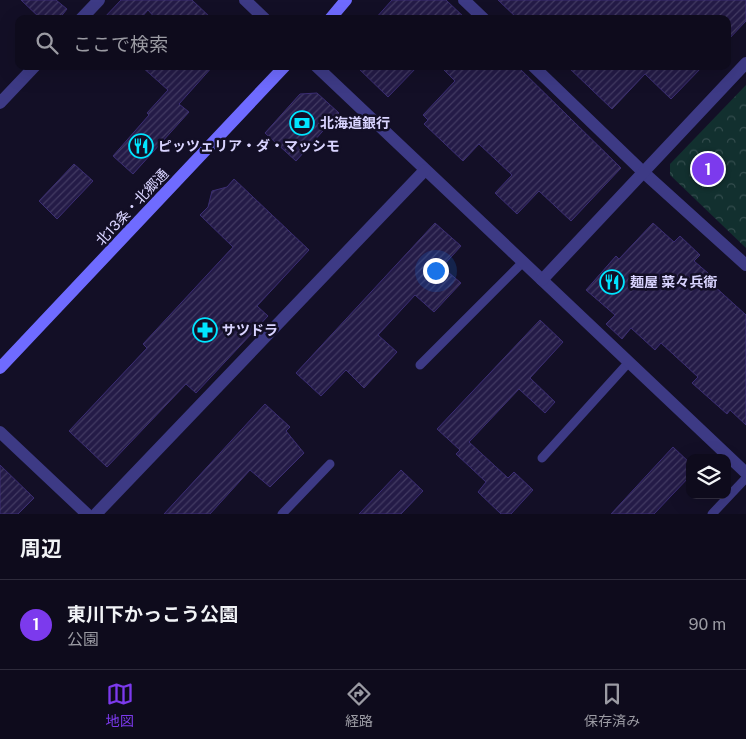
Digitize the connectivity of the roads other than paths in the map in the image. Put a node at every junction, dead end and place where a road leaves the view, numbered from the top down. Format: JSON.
{"nodes":[{"id":1,"x":99,"y":0,"type":"edge"},
{"id":2,"x":245,"y":0,"type":"edge"},
{"id":3,"x":346,"y":0,"type":"edge"},
{"id":4,"x":464,"y":0,"type":"edge"},
{"id":5,"x":85,"y":15,"type":"edge"},
{"id":6,"x":261,"y":15,"type":"edge"},
{"id":7,"x":333,"y":15,"type":"edge"},
{"id":8,"x":480,"y":15,"type":"edge"},
{"id":9,"x":746,"y":63,"type":"edge"},
{"id":10,"x":31,"y":70,"type":"edge"},
{"id":11,"x":281,"y":70,"type":"edge"},
{"id":12,"x":320,"y":70,"type":"edge"},
{"id":13,"x":537,"y":70,"type":"edge"},
{"id":14,"x":0,"y":103,"type":"edge"},
{"id":15,"x":425,"y":170,"type":"junction"},
{"id":16,"x":642,"y":172,"type":"junction"},
{"id":17,"x":523,"y":262,"type":"junction"},
{"id":18,"x":746,"y":266,"type":"edge"},
{"id":19,"x":542,"y":280,"type":"junction"},
{"id":20,"x":630,"y":362,"type":"junction"},
{"id":21,"x":420,"y":365,"type":"dead end"},
{"id":22,"x":0,"y":368,"type":"edge"},
{"id":23,"x":0,"y":432,"type":"edge"},
{"id":24,"x":542,"y":458,"type":"dead end"},
{"id":25,"x":330,"y":464,"type":"dead end"},
{"id":26,"x":746,"y":472,"type":"edge"},
{"id":27,"x":746,"y":478,"type":"edge"},
{"id":28,"x":87,"y":514,"type":"edge"},
{"id":29,"x":96,"y":514,"type":"edge"},
{"id":30,"x":282,"y":514,"type":"edge"},
{"id":31,"x":712,"y":514,"type":"edge"}],
"edges":[{"from":1,"to":5,"type":"street"},
{"from":2,"to":6,"type":"street"},
{"from":3,"to":7,"type":"main road"},
{"from":4,"to":8,"type":"street"},
{"from":9,"to":16,"type":"street"},
{"from":10,"to":14,"type":"street"},
{"from":11,"to":22,"type":"main road","name":"北13条・北郷通"},
{"from":12,"to":15,"type":"street"},
{"from":13,"to":16,"type":"street"},
{"from":15,"to":17,"type":"street"},
{"from":15,"to":29,"type":"street"},
{"from":16,"to":18,"type":"street"},
{"from":16,"to":19,"type":"street"},
{"from":17,"to":19,"type":"street"},
{"from":17,"to":21,"type":"lane"},
{"from":19,"to":20,"type":"street"},
{"from":20,"to":24,"type":"lane"},
{"from":20,"to":26,"type":"street"},
{"from":23,"to":28,"type":"street"},
{"from":25,"to":30,"type":"lane"},
{"from":27,"to":31,"type":"lane"}]}
